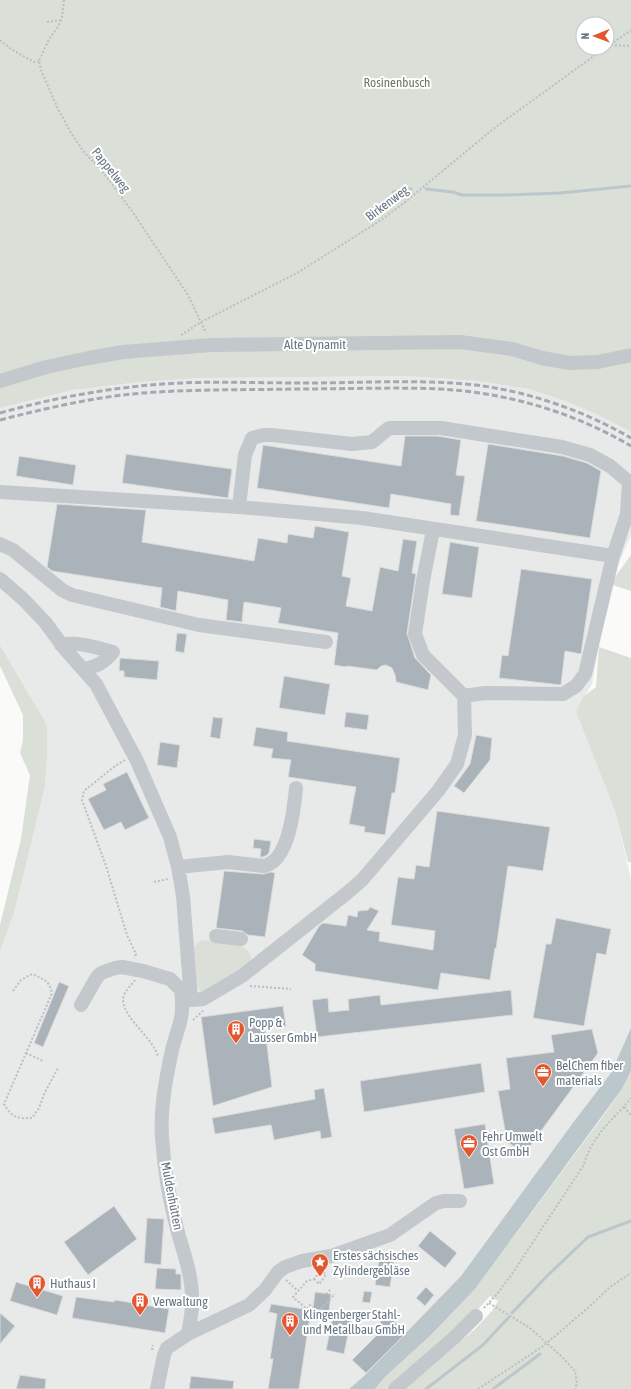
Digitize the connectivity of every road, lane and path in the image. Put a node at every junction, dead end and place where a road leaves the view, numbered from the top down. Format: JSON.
{"nodes":[{"id":1,"x":64,"y":0,"type":"edge"},
{"id":2,"x":61,"y":20,"type":"junction"},
{"id":3,"x":46,"y":22,"type":"dead end"},
{"id":4,"x":631,"y":30,"type":"edge"},
{"id":5,"x":0,"y":40,"type":"edge"},
{"id":6,"x":615,"y":41,"type":"edge"},
{"id":7,"x":615,"y":44,"type":"edge"},
{"id":8,"x":631,"y":46,"type":"edge"},
{"id":9,"x":594,"y":56,"type":"edge"},
{"id":10,"x":39,"y":61,"type":"junction"},
{"id":11,"x":201,"y":322,"type":"junction"},
{"id":12,"x":211,"y":345,"type":"junction"},
{"id":13,"x":165,"y":348,"type":"junction"},
{"id":14,"x":631,"y":355,"type":"edge"},
{"id":15,"x":0,"y":381,"type":"edge"},
{"id":16,"x":0,"y":492,"type":"edge"},
{"id":17,"x":239,"y":507,"type":"junction"},
{"id":18,"x":433,"y":530,"type":"junction"},
{"id":19,"x":0,"y":544,"type":"edge"},
{"id":20,"x":613,"y":556,"type":"junction"},
{"id":21,"x":0,"y":579,"type":"edge"},
{"id":22,"x":326,"y":642,"type":"dead end"},
{"id":23,"x":61,"y":645,"type":"junction"},
{"id":24,"x":83,"y":669,"type":"junction"},
{"id":25,"x":464,"y":696,"type":"junction"},
{"id":26,"x":127,"y":758,"type":"dead end"},
{"id":27,"x":296,"y":788,"type":"dead end"},
{"id":28,"x":178,"y":867,"type":"junction"},
{"id":29,"x":171,"y":879,"type":"dead end"},
{"id":30,"x":154,"y":882,"type":"dead end"},
{"id":31,"x":216,"y":936,"type":"dead end"},
{"id":32,"x":241,"y":939,"type":"dead end"},
{"id":33,"x":134,"y":958,"type":"joint"},
{"id":34,"x":143,"y":971,"type":"junction"},
{"id":35,"x":246,"y":986,"type":"dead end"},
{"id":36,"x":291,"y":989,"type":"dead end"},
{"id":37,"x":13,"y":991,"type":"dead end"},
{"id":38,"x":186,"y":995,"type":"junction"},
{"id":39,"x":81,"y":1005,"type":"dead end"},
{"id":40,"x":207,"y":1008,"type":"dead end"},
{"id":41,"x":190,"y":1025,"type":"dead end"},
{"id":42,"x":26,"y":1053,"type":"junction"},
{"id":43,"x":158,"y":1059,"type":"dead end"},
{"id":44,"x":43,"y":1061,"type":"dead end"},
{"id":45,"x":58,"y":1068,"type":"dead end"},
{"id":46,"x":631,"y":1098,"type":"edge"},
{"id":47,"x":624,"y":1107,"type":"junction"},
{"id":48,"x":631,"y":1115,"type":"edge"},
{"id":49,"x":460,"y":1201,"type":"dead end"},
{"id":50,"x":278,"y":1272,"type":"junction"},
{"id":51,"x":631,"y":1273,"type":"edge"},
{"id":52,"x":314,"y":1279,"type":"junction"},
{"id":53,"x":330,"y":1290,"type":"dead end"},
{"id":54,"x":298,"y":1291,"type":"junction"},
{"id":55,"x":326,"y":1294,"type":"dead end"},
{"id":56,"x":335,"y":1294,"type":"dead end"},
{"id":57,"x":489,"y":1303,"type":"junction"},
{"id":58,"x":476,"y":1316,"type":"joint"},
{"id":59,"x":188,"y":1334,"type":"junction"},
{"id":60,"x":547,"y":1343,"type":"junction"},
{"id":61,"x":157,"y":1389,"type":"edge"},
{"id":62,"x":395,"y":1389,"type":"edge"},
{"id":63,"x":478,"y":1389,"type":"edge"},
{"id":64,"x":575,"y":1389,"type":"edge"}],
"edges":[{"from":1,"to":2,"type":"path"},
{"from":2,"to":3,"type":"path"},
{"from":2,"to":10,"type":"path"},
{"from":4,"to":6,"type":"path","name":"Birkenweg"},
{"from":5,"to":10,"type":"path"},
{"from":7,"to":8,"type":"path"},
{"from":9,"to":11,"type":"path","name":"Birkenweg"},
{"from":10,"to":11,"type":"path","name":"Pappelweg"},
{"from":11,"to":12,"type":"path","name":"Pappelweg"},
{"from":11,"to":13,"type":"path","name":"Birkenweg"},
{"from":12,"to":13,"type":"street","name":"Alte Dynamit"},
{"from":12,"to":14,"type":"street","name":"Alte Dynamit"},
{"from":13,"to":15,"type":"street","name":"Alte Dynamit"},
{"from":16,"to":17,"type":"street"},
{"from":17,"to":18,"type":"street"},
{"from":17,"to":20,"type":"street"},
{"from":18,"to":20,"type":"street"},
{"from":18,"to":25,"type":"street"},
{"from":19,"to":22,"type":"street"},
{"from":20,"to":25,"type":"street"},
{"from":21,"to":23,"type":"street","name":"Muldenhütten"},
{"from":23,"to":24,"type":"street","name":"Muldenhütten"},
{"from":23,"to":24,"type":"street"},
{"from":24,"to":28,"type":"street","name":"Muldenhütten"},
{"from":25,"to":38,"type":"street"},
{"from":26,"to":33,"type":"path"},
{"from":27,"to":28,"type":"street"},
{"from":28,"to":38,"type":"street","name":"Muldenhütten"},
{"from":29,"to":30,"type":"path"},
{"from":31,"to":32,"type":"street"},
{"from":33,"to":34,"type":"street"},
{"from":34,"to":38,"type":"street"},
{"from":34,"to":39,"type":"street"},
{"from":34,"to":43,"type":"path"},
{"from":35,"to":36,"type":"path"},
{"from":37,"to":42,"type":"path"},
{"from":38,"to":59,"type":"street","name":"Muldenhütten"},
{"from":40,"to":41,"type":"path"},
{"from":42,"to":44,"type":"path"},
{"from":42,"to":45,"type":"path"},
{"from":46,"to":47,"type":"path"},
{"from":47,"to":48,"type":"path"},
{"from":47,"to":57,"type":"path"},
{"from":49,"to":50,"type":"street"},
{"from":50,"to":54,"type":"path"},
{"from":50,"to":59,"type":"street"},
{"from":51,"to":60,"type":"path"},
{"from":52,"to":52,"type":"path"},
{"from":52,"to":54,"type":"path"},
{"from":53,"to":55,"type":"path"},
{"from":54,"to":56,"type":"path"},
{"from":57,"to":58,"type":"path"},
{"from":57,"to":60,"type":"path"},
{"from":58,"to":62,"type":"street"},
{"from":59,"to":61,"type":"street"},
{"from":60,"to":63,"type":"path"},
{"from":60,"to":64,"type":"path"}]}
